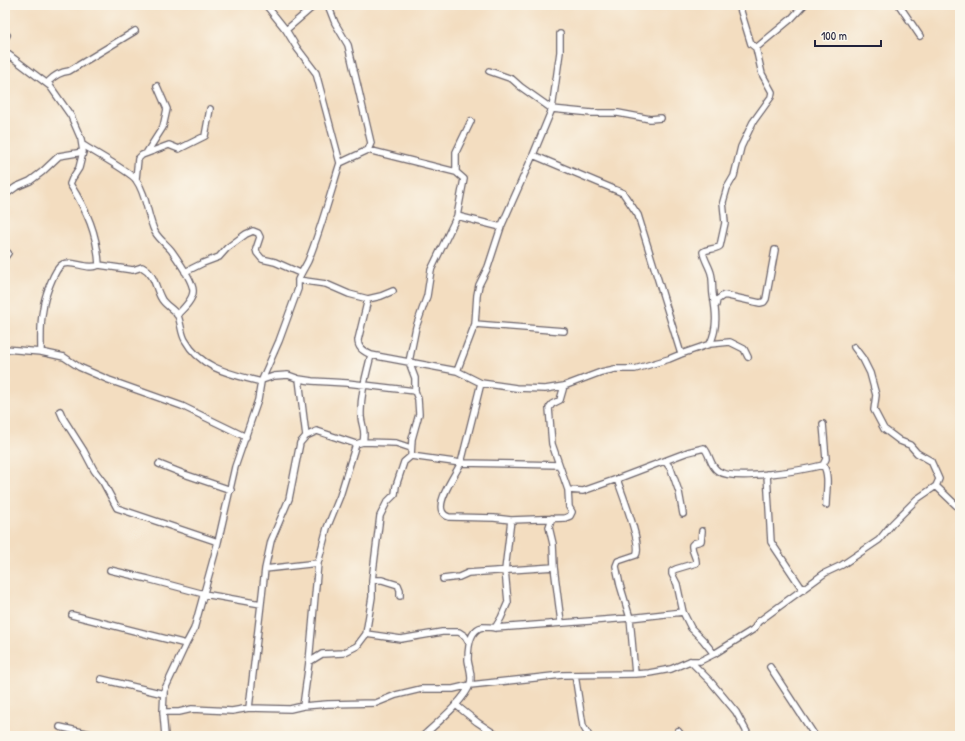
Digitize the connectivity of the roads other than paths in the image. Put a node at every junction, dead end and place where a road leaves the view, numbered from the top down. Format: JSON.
{"nodes":[{"id":1,"x":266,"y":5,"type":"edge"},
{"id":2,"x":315,"y":5,"type":"edge"},
{"id":3,"x":328,"y":5,"type":"edge"},
{"id":4,"x":739,"y":5,"type":"edge"},
{"id":5,"x":804,"y":5,"type":"edge"},
{"id":6,"x":899,"y":5,"type":"edge"},
{"id":7,"x":286,"y":30,"type":"junction"},
{"id":8,"x":135,"y":31,"type":"dead end"},
{"id":9,"x":560,"y":34,"type":"dead end"},
{"id":10,"x":920,"y":36,"type":"dead end"},
{"id":11,"x":756,"y":48,"type":"junction"},
{"id":12,"x":5,"y":52,"type":"edge"},
{"id":13,"x":489,"y":71,"type":"dead end"},
{"id":14,"x":50,"y":86,"type":"junction"},
{"id":15,"x":157,"y":86,"type":"dead end"},
{"id":16,"x":210,"y":109,"type":"dead end"},
{"id":17,"x":552,"y":109,"type":"junction"},
{"id":18,"x":661,"y":118,"type":"dead end"},
{"id":19,"x":471,"y":121,"type":"dead end"},
{"id":20,"x":83,"y":145,"type":"junction"},
{"id":21,"x":368,"y":150,"type":"junction"},
{"id":22,"x":83,"y":152,"type":"junction"},
{"id":23,"x":147,"y":152,"type":"junction"},
{"id":24,"x":533,"y":155,"type":"junction"},
{"id":25,"x":340,"y":163,"type":"junction"},
{"id":26,"x":456,"y":172,"type":"junction"},
{"id":27,"x":136,"y":179,"type":"junction"},
{"id":28,"x":5,"y":195,"type":"edge"},
{"id":29,"x":457,"y":216,"type":"junction"},
{"id":30,"x":501,"y":227,"type":"junction"},
{"id":31,"x":775,"y":250,"type":"dead end"},
{"id":32,"x":99,"y":265,"type":"junction"},
{"id":33,"x":185,"y":272,"type":"junction"},
{"id":34,"x":300,"y":273,"type":"junction"},
{"id":35,"x":298,"y":280,"type":"junction"},
{"id":36,"x":393,"y":291,"type":"dead end"},
{"id":37,"x":368,"y":299,"type":"junction"},
{"id":38,"x":716,"y":305,"type":"junction"},
{"id":39,"x":177,"y":315,"type":"junction"},
{"id":40,"x":476,"y":324,"type":"junction"},
{"id":41,"x":564,"y":331,"type":"dead end"},
{"id":42,"x":710,"y":344,"type":"junction"},
{"id":43,"x":854,"y":347,"type":"dead end"},
{"id":44,"x":5,"y":349,"type":"edge"},
{"id":45,"x":41,"y":352,"type":"junction"},
{"id":46,"x":371,"y":354,"type":"junction"},
{"id":47,"x":681,"y":354,"type":"junction"},
{"id":48,"x":748,"y":357,"type":"dead end"},
{"id":49,"x":409,"y":362,"type":"junction"},
{"id":50,"x":419,"y":364,"type":"junction"},
{"id":51,"x":457,"y":371,"type":"junction"},
{"id":52,"x":415,"y":378,"type":"junction"},
{"id":53,"x":299,"y":379,"type":"junction"},
{"id":54,"x":261,"y":381,"type":"junction"},
{"id":55,"x":481,"y":383,"type":"junction"},
{"id":56,"x":364,"y":385,"type":"junction"},
{"id":57,"x":564,"y":386,"type":"junction"},
{"id":58,"x":415,"y":391,"type":"junction"},
{"id":59,"x":60,"y":411,"type":"dead end"},
{"id":60,"x":822,"y":424,"type":"dead end"},
{"id":61,"x":306,"y":436,"type":"junction"},
{"id":62,"x":246,"y":437,"type":"junction"},
{"id":63,"x":363,"y":442,"type":"junction"},
{"id":64,"x":356,"y":444,"type":"junction"},
{"id":65,"x":411,"y":448,"type":"junction"},
{"id":66,"x":411,"y":456,"type":"junction"},
{"id":67,"x":665,"y":461,"type":"junction"},
{"id":68,"x":461,"y":463,"type":"junction"},
{"id":69,"x":159,"y":464,"type":"dead end"},
{"id":70,"x":559,"y":465,"type":"junction"},
{"id":71,"x":823,"y":465,"type":"junction"},
{"id":72,"x":767,"y":474,"type":"junction"},
{"id":73,"x":617,"y":479,"type":"junction"},
{"id":74,"x":936,"y":486,"type":"junction"},
{"id":75,"x":231,"y":490,"type":"junction"},
{"id":76,"x":568,"y":490,"type":"junction"},
{"id":77,"x":826,"y":504,"type":"dead end"},
{"id":78,"x":960,"y":509,"type":"edge"},
{"id":79,"x":682,"y":514,"type":"dead end"},
{"id":80,"x":552,"y":518,"type":"junction"},
{"id":81,"x":511,"y":520,"type":"junction"},
{"id":82,"x":702,"y":531,"type":"dead end"},
{"id":83,"x":218,"y":542,"type":"junction"},
{"id":84,"x":318,"y":563,"type":"junction"},
{"id":85,"x":554,"y":567,"type":"junction"},
{"id":86,"x":265,"y":569,"type":"junction"},
{"id":87,"x":110,"y":570,"type":"dead end"},
{"id":88,"x":505,"y":570,"type":"junction"},
{"id":89,"x":443,"y":579,"type":"dead end"},
{"id":90,"x":372,"y":580,"type":"junction"},
{"id":91,"x":803,"y":590,"type":"junction"},
{"id":92,"x":204,"y":594,"type":"junction"},
{"id":93,"x":400,"y":596,"type":"dead end"},
{"id":94,"x":260,"y":604,"type":"junction"},
{"id":95,"x":683,"y":612,"type":"junction"},
{"id":96,"x":72,"y":615,"type":"dead end"},
{"id":97,"x":630,"y":618,"type":"junction"},
{"id":98,"x":561,"y":622,"type":"junction"},
{"id":99,"x":495,"y":628,"type":"junction"},
{"id":100,"x":366,"y":634,"type":"junction"},
{"id":101,"x":469,"y":643,"type":"junction"},
{"id":102,"x":186,"y":644,"type":"junction"},
{"id":103,"x":714,"y":654,"type":"junction"},
{"id":104,"x":690,"y":661,"type":"junction"},
{"id":105,"x":309,"y":662,"type":"junction"},
{"id":106,"x":770,"y":667,"type":"dead end"},
{"id":107,"x":635,"y":674,"type":"junction"},
{"id":108,"x":575,"y":675,"type":"junction"},
{"id":109,"x":101,"y":679,"type":"dead end"},
{"id":110,"x":470,"y":685,"type":"junction"},
{"id":111,"x":164,"y":694,"type":"junction"},
{"id":112,"x":456,"y":705,"type":"junction"},
{"id":113,"x":303,"y":706,"type":"junction"},
{"id":114,"x":249,"y":708,"type":"junction"},
{"id":115,"x":163,"y":712,"type":"junction"},
{"id":116,"x":60,"y":727,"type":"dead end"},
{"id":117,"x":678,"y":731,"type":"dead end"},
{"id":118,"x":99,"y":736,"type":"edge"},
{"id":119,"x":165,"y":736,"type":"edge"},
{"id":120,"x":423,"y":736,"type":"edge"},
{"id":121,"x":498,"y":736,"type":"edge"},
{"id":122,"x":589,"y":736,"type":"edge"},
{"id":123,"x":682,"y":736,"type":"edge"},
{"id":124,"x":749,"y":736,"type":"edge"},
{"id":125,"x":815,"y":736,"type":"edge"}],
"edges":[{"from":1,"to":7,"type":"street"},
{"from":2,"to":7,"type":"street"},
{"from":3,"to":21,"type":"street"},
{"from":4,"to":11,"type":"street"},
{"from":5,"to":11,"type":"street"},
{"from":6,"to":10,"type":"street"},
{"from":7,"to":25,"type":"street"},
{"from":8,"to":14,"type":"street"},
{"from":9,"to":17,"type":"street"},
{"from":11,"to":38,"type":"street"},
{"from":12,"to":14,"type":"street"},
{"from":13,"to":17,"type":"street"},
{"from":14,"to":20,"type":"street"},
{"from":15,"to":23,"type":"street"},
{"from":16,"to":23,"type":"street"},
{"from":17,"to":18,"type":"street"},
{"from":17,"to":24,"type":"street"},
{"from":19,"to":26,"type":"street"},
{"from":20,"to":22,"type":"street"},
{"from":20,"to":27,"type":"street"},
{"from":21,"to":25,"type":"street"},
{"from":21,"to":26,"type":"street"},
{"from":22,"to":28,"type":"street"},
{"from":22,"to":32,"type":"street"},
{"from":23,"to":27,"type":"street"},
{"from":24,"to":30,"type":"street"},
{"from":24,"to":47,"type":"street"},
{"from":25,"to":34,"type":"street"},
{"from":26,"to":29,"type":"street"},
{"from":27,"to":33,"type":"street"},
{"from":29,"to":30,"type":"street"},
{"from":29,"to":49,"type":"street"},
{"from":30,"to":40,"type":"street"},
{"from":31,"to":38,"type":"street"},
{"from":32,"to":39,"type":"street"},
{"from":32,"to":45,"type":"street"},
{"from":33,"to":34,"type":"street"},
{"from":33,"to":39,"type":"street"},
{"from":34,"to":35,"type":"street"},
{"from":35,"to":37,"type":"street"},
{"from":35,"to":54,"type":"street"},
{"from":36,"to":37,"type":"street"},
{"from":37,"to":46,"type":"street"},
{"from":38,"to":42,"type":"street"},
{"from":39,"to":54,"type":"street"},
{"from":40,"to":41,"type":"street"},
{"from":40,"to":51,"type":"street"},
{"from":42,"to":47,"type":"street"},
{"from":42,"to":48,"type":"street"},
{"from":43,"to":74,"type":"street"},
{"from":44,"to":45,"type":"street"},
{"from":45,"to":62,"type":"street"},
{"from":46,"to":49,"type":"street"},
{"from":46,"to":56,"type":"street"},
{"from":47,"to":57,"type":"street"},
{"from":49,"to":50,"type":"street"},
{"from":49,"to":52,"type":"street"},
{"from":50,"to":51,"type":"street"},
{"from":50,"to":52,"type":"street"},
{"from":51,"to":55,"type":"street"},
{"from":52,"to":58,"type":"street"},
{"from":53,"to":54,"type":"street"},
{"from":53,"to":56,"type":"street"},
{"from":53,"to":61,"type":"street"},
{"from":54,"to":62,"type":"street"},
{"from":55,"to":57,"type":"street"},
{"from":55,"to":68,"type":"street"},
{"from":56,"to":58,"type":"street"},
{"from":56,"to":63,"type":"street"},
{"from":57,"to":70,"type":"street"},
{"from":58,"to":65,"type":"street"},
{"from":59,"to":83,"type":"street"},
{"from":60,"to":71,"type":"street"},
{"from":61,"to":64,"type":"street"},
{"from":61,"to":86,"type":"street"},
{"from":62,"to":75,"type":"street"},
{"from":63,"to":64,"type":"street"},
{"from":63,"to":65,"type":"street"},
{"from":64,"to":84,"type":"street"},
{"from":65,"to":66,"type":"street"},
{"from":66,"to":68,"type":"street"},
{"from":66,"to":90,"type":"street"},
{"from":67,"to":72,"type":"street"},
{"from":67,"to":73,"type":"street"},
{"from":67,"to":79,"type":"street"},
{"from":68,"to":70,"type":"street"},
{"from":68,"to":81,"type":"street"},
{"from":69,"to":75,"type":"street"},
{"from":70,"to":76,"type":"street"},
{"from":71,"to":72,"type":"street"},
{"from":71,"to":77,"type":"street"},
{"from":72,"to":91,"type":"street"},
{"from":73,"to":76,"type":"street"},
{"from":73,"to":97,"type":"street"},
{"from":74,"to":78,"type":"street"},
{"from":74,"to":91,"type":"street"},
{"from":75,"to":83,"type":"street"},
{"from":76,"to":80,"type":"street"},
{"from":80,"to":81,"type":"street"},
{"from":80,"to":85,"type":"street"},
{"from":81,"to":88,"type":"street"},
{"from":82,"to":95,"type":"street"},
{"from":83,"to":92,"type":"street"},
{"from":84,"to":86,"type":"street"},
{"from":84,"to":105,"type":"street"},
{"from":85,"to":88,"type":"street"},
{"from":85,"to":98,"type":"street"},
{"from":86,"to":94,"type":"street"},
{"from":87,"to":92,"type":"street"},
{"from":88,"to":89,"type":"street"},
{"from":88,"to":99,"type":"street"},
{"from":90,"to":93,"type":"street"},
{"from":90,"to":100,"type":"street"},
{"from":91,"to":103,"type":"street"},
{"from":92,"to":94,"type":"street"},
{"from":92,"to":102,"type":"street"},
{"from":94,"to":114,"type":"street"},
{"from":95,"to":97,"type":"street"},
{"from":95,"to":103,"type":"street"},
{"from":96,"to":102,"type":"street"},
{"from":97,"to":98,"type":"street"},
{"from":97,"to":107,"type":"street"},
{"from":98,"to":99,"type":"street"},
{"from":99,"to":101,"type":"street"},
{"from":100,"to":101,"type":"street"},
{"from":100,"to":105,"type":"street"},
{"from":101,"to":110,"type":"street"},
{"from":102,"to":111,"type":"street"},
{"from":103,"to":104,"type":"street"},
{"from":104,"to":107,"type":"street"},
{"from":104,"to":124,"type":"street"},
{"from":105,"to":113,"type":"street"},
{"from":106,"to":125,"type":"street"},
{"from":107,"to":108,"type":"street"},
{"from":108,"to":110,"type":"street"},
{"from":108,"to":122,"type":"street"},
{"from":109,"to":111,"type":"street"},
{"from":110,"to":112,"type":"street"},
{"from":110,"to":113,"type":"street"},
{"from":111,"to":115,"type":"street"},
{"from":112,"to":120,"type":"street"},
{"from":112,"to":121,"type":"street"},
{"from":113,"to":114,"type":"street"},
{"from":114,"to":115,"type":"street"},
{"from":115,"to":119,"type":"street"},
{"from":116,"to":118,"type":"street"},
{"from":117,"to":123,"type":"street"}]}
